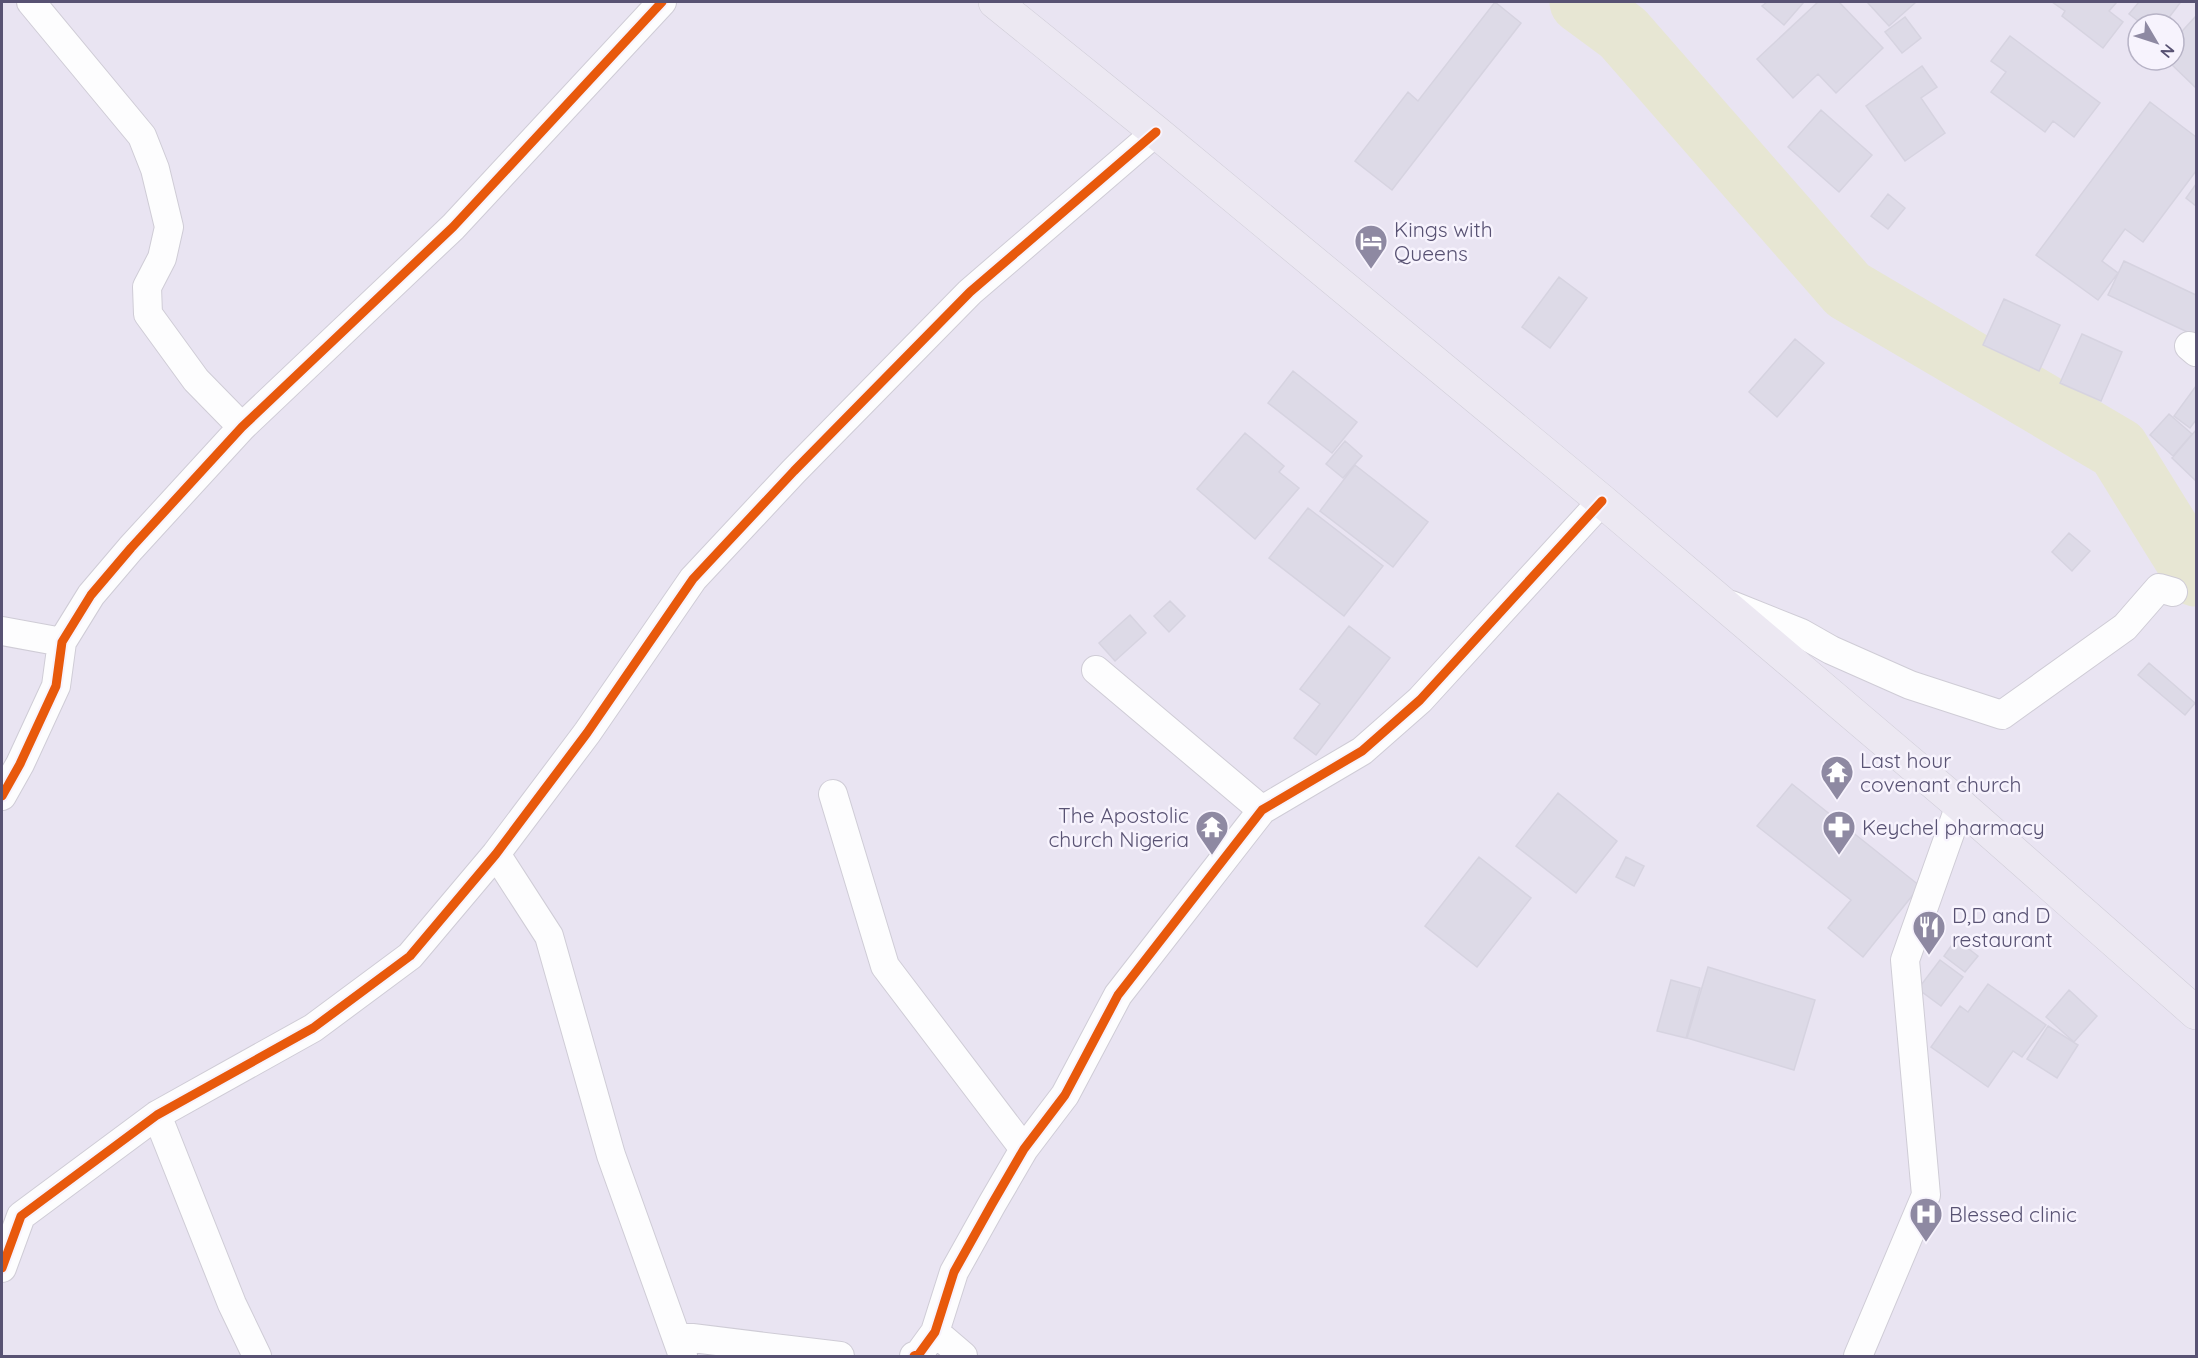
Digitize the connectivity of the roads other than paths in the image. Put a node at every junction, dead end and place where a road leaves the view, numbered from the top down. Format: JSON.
{"nodes":[{"id":1,"x":30,"y":2,"type":"edge"},
{"id":2,"x":662,"y":2,"type":"edge"},
{"id":3,"x":995,"y":2,"type":"edge"},
{"id":4,"x":1156,"y":132,"type":"junction"},
{"id":5,"x":242,"y":427,"type":"junction"},
{"id":6,"x":1602,"y":501,"type":"junction"},
{"id":7,"x":2173,"y":592,"type":"dead end"},
{"id":8,"x":1717,"y":600,"type":"junction"},
{"id":9,"x":2,"y":631,"type":"edge"},
{"id":10,"x":62,"y":642,"type":"junction"},
{"id":11,"x":1096,"y":670,"type":"dead end"},
{"id":12,"x":833,"y":794,"type":"dead end"},
{"id":13,"x":2,"y":796,"type":"edge"},
{"id":14,"x":1960,"y":804,"type":"junction"},
{"id":15,"x":1262,"y":810,"type":"junction"},
{"id":16,"x":496,"y":854,"type":"junction"},
{"id":17,"x":2196,"y":1013,"type":"edge"},
{"id":18,"x":157,"y":1115,"type":"junction"},
{"id":19,"x":1024,"y":1149,"type":"junction"},
{"id":20,"x":11,"y":1221,"type":"edge"},
{"id":21,"x":2,"y":1268,"type":"edge"},
{"id":22,"x":935,"y":1332,"type":"junction"},
{"id":23,"x":679,"y":1346,"type":"edge"},
{"id":24,"x":257,"y":1356,"type":"edge"},
{"id":25,"x":840,"y":1356,"type":"edge"},
{"id":26,"x":914,"y":1356,"type":"edge"},
{"id":27,"x":963,"y":1356,"type":"edge"},
{"id":28,"x":1858,"y":1356,"type":"edge"}],
"edges":[{"from":1,"to":5,"type":"street"},
{"from":2,"to":5,"type":"street"},
{"from":3,"to":4,"type":"main road"},
{"from":4,"to":6,"type":"main road"},
{"from":4,"to":16,"type":"street"},
{"from":5,"to":10,"type":"street"},
{"from":6,"to":8,"type":"main road"},
{"from":6,"to":15,"type":"street"},
{"from":7,"to":8,"type":"street"},
{"from":8,"to":14,"type":"main road"},
{"from":9,"to":10,"type":"street"},
{"from":10,"to":13,"type":"street"},
{"from":11,"to":15,"type":"street"},
{"from":12,"to":19,"type":"street"},
{"from":14,"to":17,"type":"main road"},
{"from":14,"to":28,"type":"street"},
{"from":15,"to":19,"type":"street"},
{"from":16,"to":18,"type":"street"},
{"from":16,"to":23,"type":"street"},
{"from":18,"to":20,"type":"street"},
{"from":18,"to":24,"type":"street"},
{"from":19,"to":22,"type":"street"},
{"from":20,"to":21,"type":"street"},
{"from":22,"to":26,"type":"street"},
{"from":22,"to":27,"type":"street"},
{"from":23,"to":25,"type":"street"}]}
